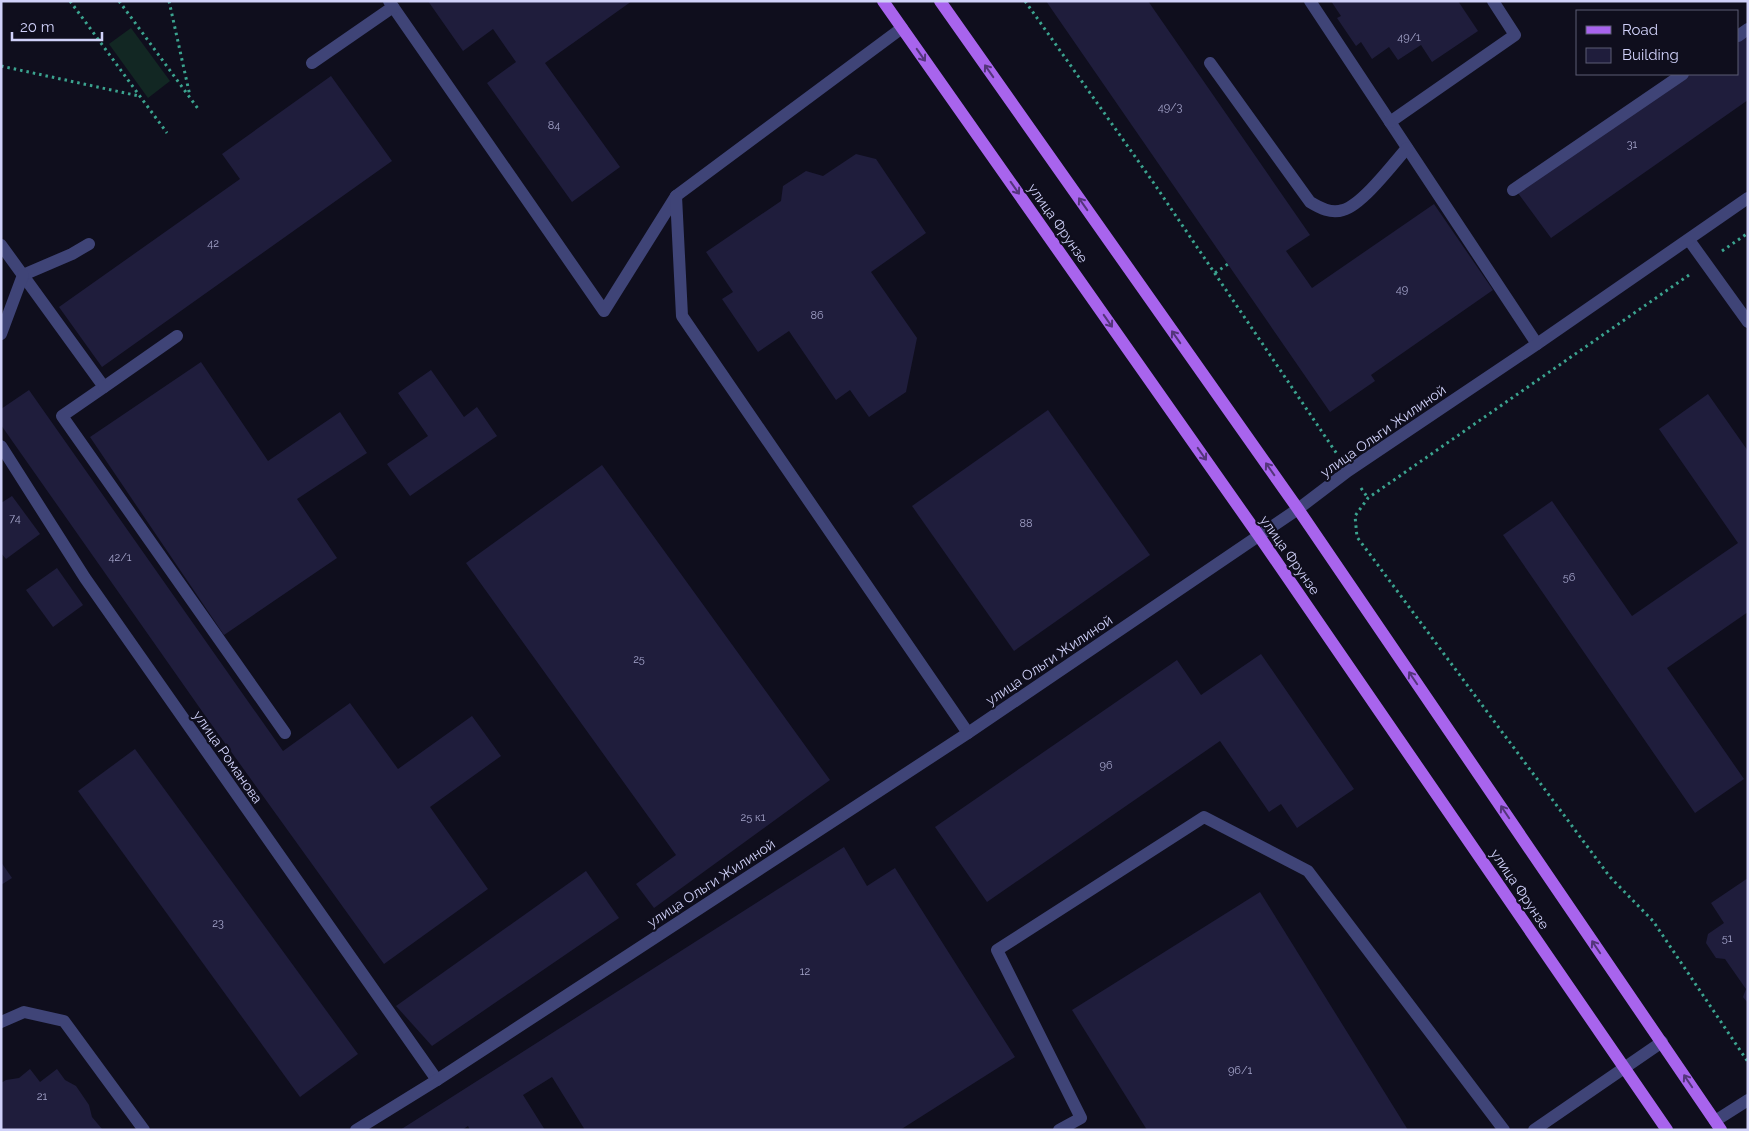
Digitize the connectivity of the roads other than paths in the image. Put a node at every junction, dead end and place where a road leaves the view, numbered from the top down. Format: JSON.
{"nodes":[{"id":1,"x":883,"y":1,"type":"edge"},
{"id":2,"x":940,"y":1,"type":"edge"},
{"id":3,"x":1310,"y":1,"type":"edge"},
{"id":4,"x":1493,"y":1,"type":"edge"},
{"id":5,"x":391,"y":4,"type":"edge"},
{"id":6,"x":902,"y":28,"type":"junction"},
{"id":7,"x":312,"y":63,"type":"dead end"},
{"id":8,"x":1210,"y":63,"type":"dead end"},
{"id":9,"x":1682,"y":75,"type":"edge"},
{"id":10,"x":1390,"y":122,"type":"junction"},
{"id":11,"x":1407,"y":148,"type":"junction"},
{"id":12,"x":1513,"y":190,"type":"dead end"},
{"id":13,"x":676,"y":196,"type":"junction"},
{"id":14,"x":1748,"y":198,"type":"edge"},
{"id":15,"x":1689,"y":240,"type":"junction"},
{"id":16,"x":89,"y":244,"type":"dead end"},
{"id":17,"x":1,"y":245,"type":"edge"},
{"id":18,"x":23,"y":275,"type":"junction"},
{"id":19,"x":1748,"y":322,"type":"edge"},
{"id":20,"x":1,"y":334,"type":"edge"},
{"id":21,"x":177,"y":336,"type":"dead end"},
{"id":22,"x":1537,"y":344,"type":"junction"},
{"id":23,"x":104,"y":387,"type":"junction"},
{"id":24,"x":1,"y":446,"type":"edge"},
{"id":25,"x":1298,"y":509,"type":"junction"},
{"id":26,"x":1259,"y":536,"type":"junction"},
{"id":27,"x":285,"y":733,"type":"dead end"},
{"id":28,"x":968,"y":733,"type":"junction"},
{"id":29,"x":1,"y":1022,"type":"edge"},
{"id":30,"x":1662,"y":1042,"type":"junction"},
{"id":31,"x":1624,"y":1068,"type":"junction"},
{"id":32,"x":437,"y":1080,"type":"junction"},
{"id":33,"x":1748,"y":1100,"type":"edge"},
{"id":34,"x":1718,"y":1126,"type":"edge"},
{"id":35,"x":144,"y":1130,"type":"edge"},
{"id":36,"x":356,"y":1130,"type":"edge"},
{"id":37,"x":1060,"y":1130,"type":"edge"},
{"id":38,"x":1504,"y":1130,"type":"edge"},
{"id":39,"x":1534,"y":1130,"type":"edge"},
{"id":40,"x":1667,"y":1130,"type":"edge"}],
"edges":[{"from":1,"to":6,"type":"main road","name":"улица Фрунзе"},
{"from":25,"to":2,"type":"main road","one_way":true},
{"from":3,"to":10,"type":"street"},
{"from":4,"to":10,"type":"street"},
{"from":5,"to":7,"type":"street"},
{"from":5,"to":13,"type":"street"},
{"from":6,"to":13,"type":"street"},
{"from":6,"to":26,"type":"main road","name":"улица Фрунзе","one_way":true},
{"from":8,"to":11,"type":"street"},
{"from":9,"to":12,"type":"street"},
{"from":10,"to":11,"type":"street"},
{"from":11,"to":22,"type":"street"},
{"from":13,"to":28,"type":"street"},
{"from":14,"to":15,"type":"street","name":"улица Ольги Жилиной"},
{"from":15,"to":19,"type":"street"},
{"from":15,"to":22,"type":"street","name":"улица Ольги Жилиной"},
{"from":16,"to":18,"type":"street"},
{"from":17,"to":18,"type":"street"},
{"from":18,"to":20,"type":"street"},
{"from":18,"to":23,"type":"street"},
{"from":21,"to":23,"type":"street"},
{"from":22,"to":25,"type":"street","name":"улица Ольги Жилиной"},
{"from":23,"to":27,"type":"street"},
{"from":24,"to":32,"type":"street","name":"улица Романова"},
{"from":25,"to":26,"type":"street","name":"улица Ольги Жилиной"},
{"from":30,"to":25,"type":"main road","one_way":true},
{"from":26,"to":28,"type":"street","name":"улица Ольги Жилиной"},
{"from":26,"to":31,"type":"main road","name":"улица Фрунзе"},
{"from":28,"to":32,"type":"street","name":"улица Ольги Жилиной"},
{"from":29,"to":35,"type":"street"},
{"from":30,"to":31,"type":"street"},
{"from":34,"to":30,"type":"main road","one_way":true},
{"from":31,"to":39,"type":"street"},
{"from":31,"to":40,"type":"main road","name":"улица Фрунзе"},
{"from":32,"to":36,"type":"street","name":"улица Ольги Жилиной"},
{"from":33,"to":34,"type":"street"},
{"from":37,"to":38,"type":"street"}]}
